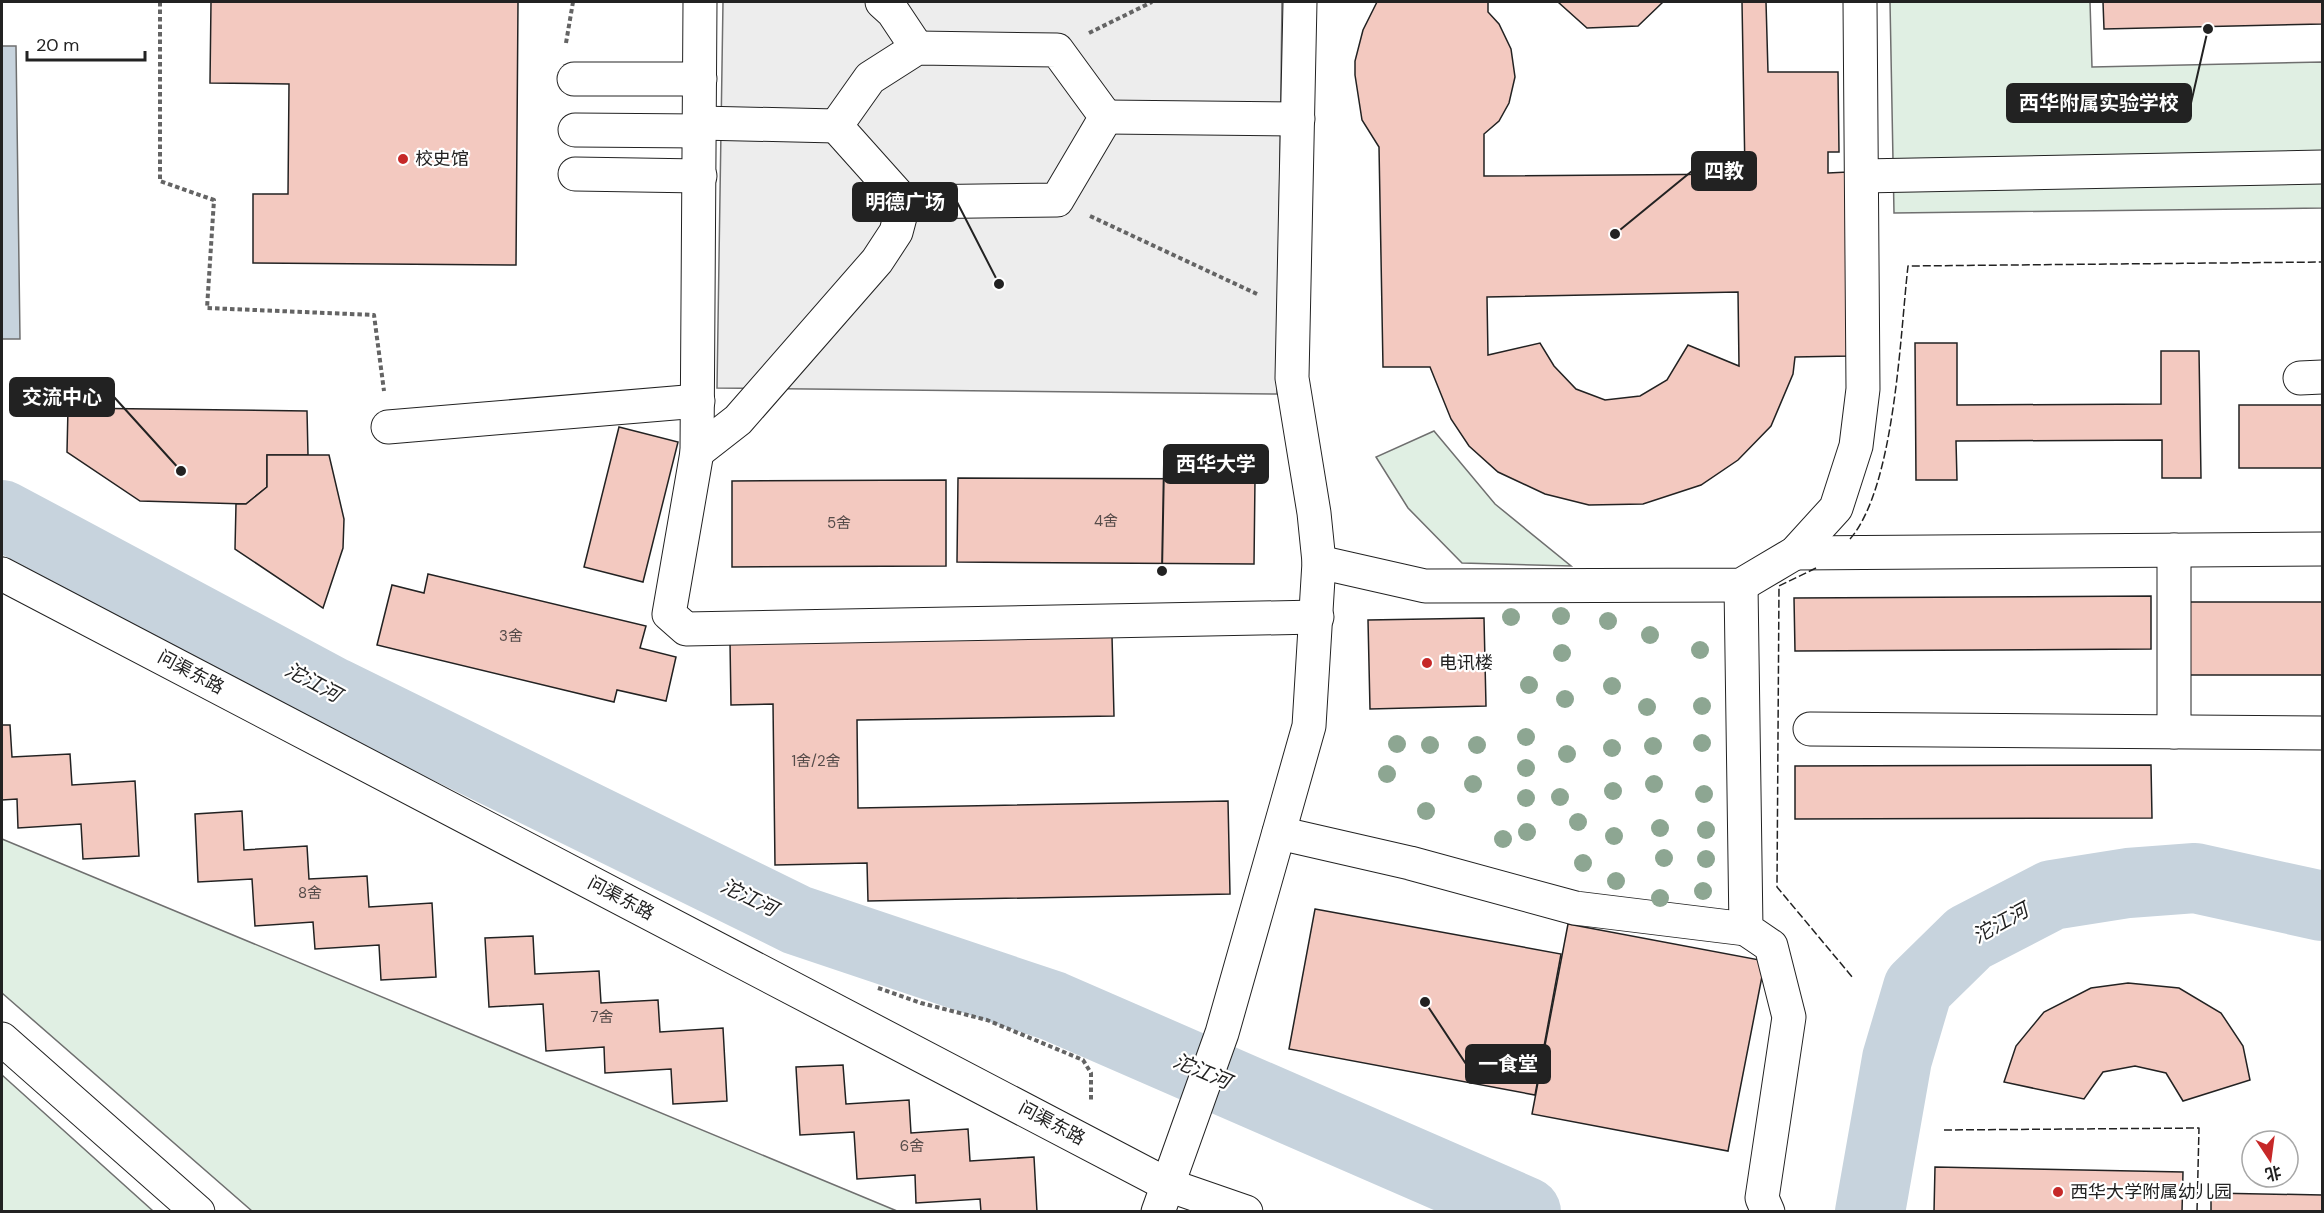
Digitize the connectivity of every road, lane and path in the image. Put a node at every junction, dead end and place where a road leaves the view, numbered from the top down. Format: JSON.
{"nodes":[{"id":1,"x":160,"y":2,"type":"edge"},
{"id":2,"x":700,"y":2,"type":"edge"},
{"id":3,"x":882,"y":2,"type":"edge"},
{"id":4,"x":1152,"y":2,"type":"edge"},
{"id":5,"x":1300,"y":2,"type":"edge"},
{"id":6,"x":1860,"y":2,"type":"edge"},
{"id":7,"x":917,"y":48,"type":"junction"},
{"id":8,"x":1057,"y":50,"type":"junction"},
{"id":9,"x":574,"y":79,"type":"dead end"},
{"id":10,"x":700,"y":79,"type":"junction"},
{"id":11,"x":1106,"y":117,"type":"junction"},
{"id":12,"x":1298,"y":120,"type":"junction"},
{"id":13,"x":836,"y":126,"type":"junction"},
{"id":14,"x":700,"y":127,"type":"junction"},
{"id":15,"x":575,"y":129,"type":"dead end"},
{"id":16,"x":2322,"y":167,"type":"edge"},
{"id":17,"x":575,"y":174,"type":"dead end"},
{"id":18,"x":700,"y":176,"type":"junction"},
{"id":19,"x":1862,"y":176,"type":"junction"},
{"id":20,"x":1057,"y":200,"type":"junction"},
{"id":21,"x":904,"y":202,"type":"junction"},
{"id":22,"x":1293,"y":310,"type":"junction"},
{"id":23,"x":698,"y":401,"type":"junction"},
{"id":24,"x":388,"y":427,"type":"joint"},
{"id":25,"x":697,"y":452,"type":"junction"},
{"id":26,"x":2322,"y":549,"type":"edge"},
{"id":27,"x":2174,"y":550,"type":"junction"},
{"id":28,"x":1795,"y":553,"type":"junction"},
{"id":29,"x":1319,"y":562,"type":"junction"},
{"id":30,"x":2,"y":574,"type":"edge"},
{"id":31,"x":1741,"y":585,"type":"junction"},
{"id":32,"x":1317,"y":617,"type":"junction"},
{"id":33,"x":1810,"y":729,"type":"dead end"},
{"id":34,"x":2174,"y":732,"type":"junction"},
{"id":35,"x":2322,"y":733,"type":"edge"},
{"id":36,"x":1279,"y":833,"type":"junction"},
{"id":37,"x":1746,"y":929,"type":"junction"},
{"id":38,"x":2,"y":1039,"type":"edge"},
{"id":39,"x":1167,"y":1188,"type":"edge"},
{"id":40,"x":198,"y":1212,"type":"edge"},
{"id":41,"x":1246,"y":1212,"type":"edge"},
{"id":42,"x":1768,"y":1212,"type":"edge"}],
"edges":[{"from":1,"to":24,"type":"path"},
{"from":2,"to":10,"type":"street"},
{"from":3,"to":7,"type":"street"},
{"from":4,"to":8,"type":"path"},
{"from":5,"to":12,"type":"street"},
{"from":6,"to":19,"type":"street"},
{"from":7,"to":8,"type":"street"},
{"from":7,"to":13,"type":"street"},
{"from":8,"to":11,"type":"street"},
{"from":9,"to":10,"type":"street"},
{"from":10,"to":14,"type":"street"},
{"from":11,"to":12,"type":"street"},
{"from":11,"to":20,"type":"street"},
{"from":12,"to":22,"type":"street"},
{"from":13,"to":14,"type":"street"},
{"from":13,"to":21,"type":"street"},
{"from":14,"to":15,"type":"street"},
{"from":14,"to":18,"type":"street"},
{"from":16,"to":19,"type":"street"},
{"from":17,"to":18,"type":"street"},
{"from":18,"to":23,"type":"street"},
{"from":19,"to":28,"type":"street"},
{"from":20,"to":21,"type":"street"},
{"from":20,"to":22,"type":"path"},
{"from":21,"to":25,"type":"street"},
{"from":22,"to":29,"type":"street"},
{"from":23,"to":24,"type":"street"},
{"from":23,"to":25,"type":"street"},
{"from":25,"to":32,"type":"street"},
{"from":26,"to":27,"type":"street"},
{"from":27,"to":28,"type":"street"},
{"from":27,"to":34,"type":"street"},
{"from":28,"to":31,"type":"street"},
{"from":29,"to":31,"type":"street"},
{"from":29,"to":32,"type":"street"},
{"from":30,"to":39,"type":"street","name":"问渠东路"},
{"from":31,"to":37,"type":"street"},
{"from":32,"to":36,"type":"street"},
{"from":33,"to":34,"type":"street"},
{"from":34,"to":35,"type":"street"},
{"from":36,"to":37,"type":"street"},
{"from":36,"to":39,"type":"street"},
{"from":37,"to":42,"type":"street"},
{"from":38,"to":40,"type":"street"},
{"from":39,"to":41,"type":"street","name":"问渠东路"}]}
